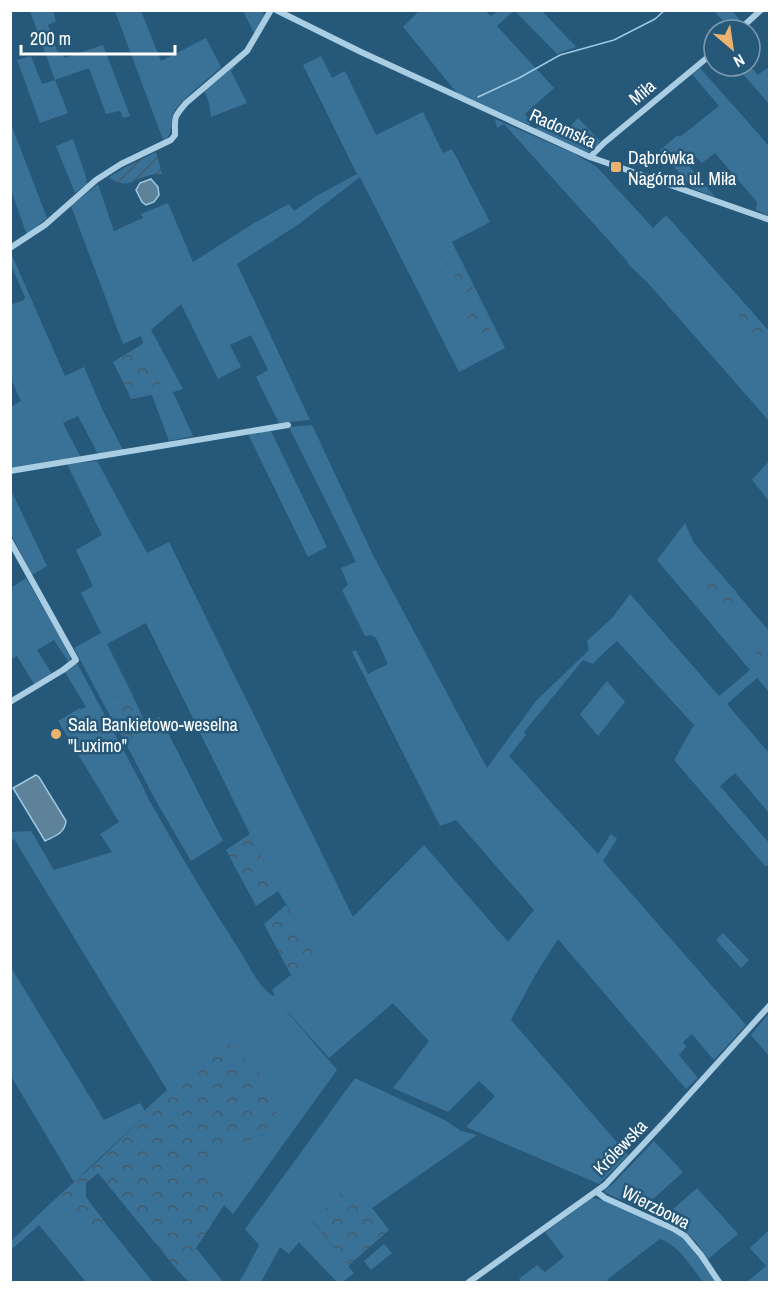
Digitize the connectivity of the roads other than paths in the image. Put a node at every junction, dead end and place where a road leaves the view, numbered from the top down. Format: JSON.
{"nodes":[{"id":1,"x":271,"y":10,"type":"edge"},
{"id":2,"x":276,"y":10,"type":"edge"},
{"id":3,"x":702,"y":62,"type":"edge"},
{"id":4,"x":590,"y":157,"type":"junction"},
{"id":5,"x":770,"y":220,"type":"edge"},
{"id":6,"x":10,"y":249,"type":"edge"},
{"id":7,"x":288,"y":425,"type":"dead end"},
{"id":8,"x":10,"y":471,"type":"edge"},
{"id":9,"x":10,"y":541,"type":"edge"},
{"id":10,"x":10,"y":702,"type":"edge"},
{"id":11,"x":770,"y":1005,"type":"edge"},
{"id":12,"x":597,"y":1192,"type":"junction"},
{"id":13,"x":469,"y":1282,"type":"edge"},
{"id":14,"x":719,"y":1282,"type":"edge"}],
"edges":[{"from":1,"to":6,"type":"street"},
{"from":2,"to":4,"type":"street","name":"Radomska"},
{"from":3,"to":4,"type":"street","name":"Miła"},
{"from":4,"to":5,"type":"street","name":"Radomska"},
{"from":7,"to":8,"type":"street"},
{"from":9,"to":10,"type":"street"},
{"from":11,"to":12,"type":"street","name":"Królewska"},
{"from":12,"to":13,"type":"street","name":"Królewska"},
{"from":12,"to":14,"type":"street","name":"Wierzbowa"}]}
